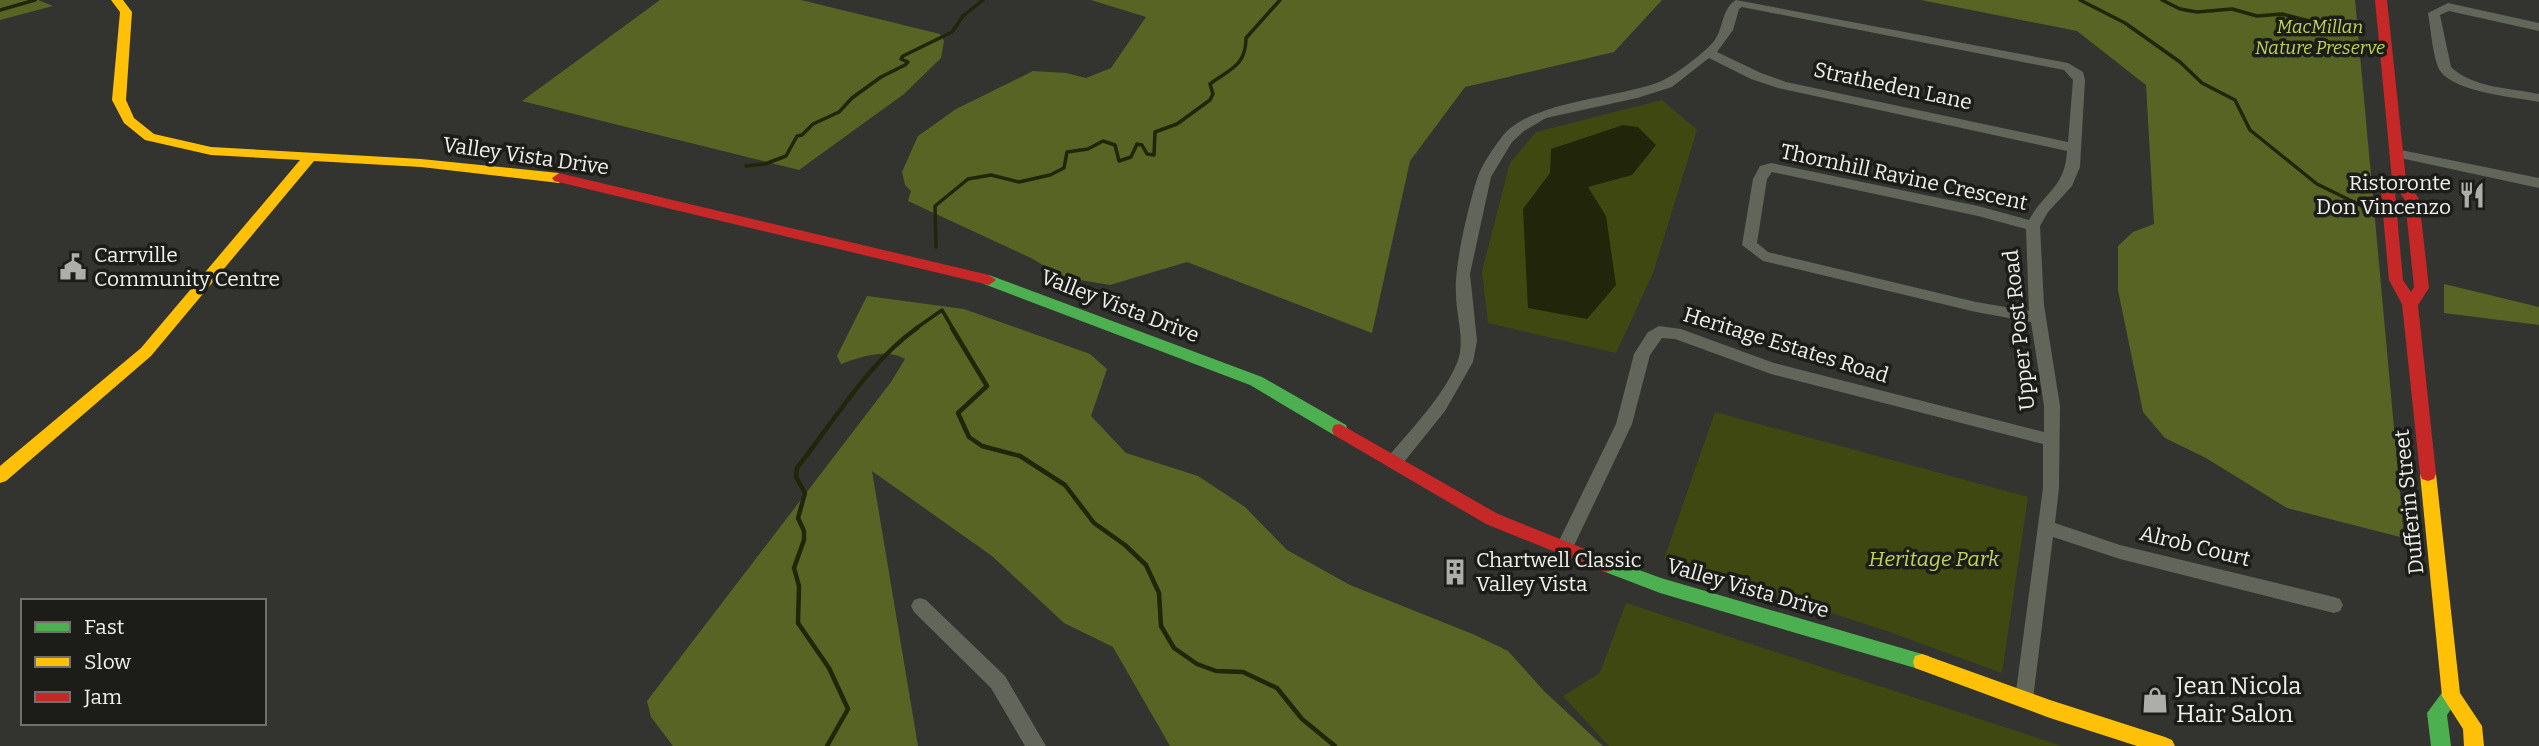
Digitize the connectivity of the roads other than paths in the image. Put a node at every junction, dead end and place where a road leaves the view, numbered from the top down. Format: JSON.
{"nodes":[{"id":1,"x":117,"y":0,"type":"edge"},
{"id":2,"x":2381,"y":0,"type":"edge"},
{"id":3,"x":2539,"y":27,"type":"edge"},
{"id":4,"x":1709,"y":53,"type":"junction"},
{"id":5,"x":2539,"y":98,"type":"edge"},
{"id":6,"x":2074,"y":148,"type":"junction"},
{"id":7,"x":2396,"y":153,"type":"junction"},
{"id":8,"x":312,"y":156,"type":"junction"},
{"id":9,"x":2399,"y":181,"type":"junction"},
{"id":10,"x":2539,"y":183,"type":"edge"},
{"id":11,"x":2033,"y":226,"type":"junction"},
{"id":12,"x":2410,"y":304,"type":"junction"},
{"id":13,"x":2037,"y":318,"type":"junction"},
{"id":14,"x":2051,"y":440,"type":"junction"},
{"id":15,"x":1394,"y":461,"type":"junction"},
{"id":16,"x":0,"y":476,"type":"edge"},
{"id":17,"x":2046,"y":527,"type":"junction"},
{"id":18,"x":1564,"y":549,"type":"junction"},
{"id":19,"x":2334,"y":605,"type":"dead end"},
{"id":20,"x":920,"y":606,"type":"dead end"},
{"id":21,"x":2451,"y":696,"type":"junction"},
{"id":22,"x":2024,"y":699,"type":"junction"},
{"id":23,"x":1036,"y":746,"type":"edge"},
{"id":24,"x":2165,"y":746,"type":"edge"},
{"id":25,"x":2441,"y":746,"type":"edge"},
{"id":26,"x":2474,"y":746,"type":"edge"}],
"edges":[{"from":1,"to":8,"type":"street","name":"Valley Vista Drive"},
{"from":2,"to":7,"type":"street","name":"Dufferin Street"},
{"from":3,"to":5,"type":"street"},
{"from":4,"to":6,"type":"street","name":"Stratheden Lane"},
{"from":4,"to":6,"type":"street","name":"Upper Post Road"},
{"from":4,"to":15,"type":"street","name":"Upper Post Road"},
{"from":6,"to":11,"type":"street","name":"Upper Post Road"},
{"from":7,"to":9,"type":"street","name":"Dufferin Street"},
{"from":7,"to":10,"type":"street"},
{"from":8,"to":15,"type":"street","name":"Valley Vista Drive"},
{"from":8,"to":16,"type":"street"},
{"from":9,"to":12,"type":"street","name":"Dufferin Street"},
{"from":9,"to":12,"type":"street","name":"Dufferin Street"},
{"from":11,"to":13,"type":"street","name":"Upper Post Road"},
{"from":11,"to":13,"type":"street","name":"Thornhill Ravine Crescent"},
{"from":12,"to":21,"type":"street","name":"Dufferin Street"},
{"from":13,"to":14,"type":"street","name":"Upper Post Road"},
{"from":14,"to":17,"type":"street","name":"Upper Post Road"},
{"from":14,"to":18,"type":"street","name":"Heritage Estates Road"},
{"from":15,"to":18,"type":"street","name":"Valley Vista Drive"},
{"from":17,"to":19,"type":"street","name":"Alrob Court"},
{"from":17,"to":22,"type":"street","name":"Upper Post Road"},
{"from":18,"to":22,"type":"street","name":"Valley Vista Drive"},
{"from":20,"to":23,"type":"street"},
{"from":21,"to":25,"type":"street","name":"Dufferin Street"},
{"from":21,"to":26,"type":"street","name":"Dufferin Street"},
{"from":22,"to":24,"type":"street","name":"Valley Vista Drive"}]}
